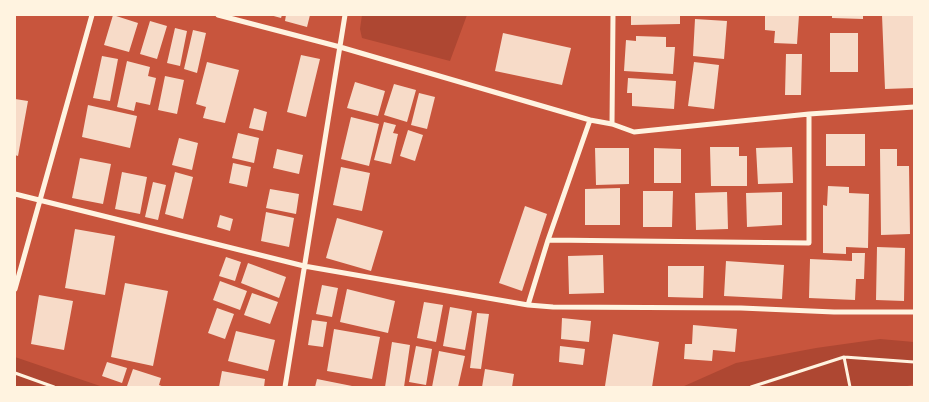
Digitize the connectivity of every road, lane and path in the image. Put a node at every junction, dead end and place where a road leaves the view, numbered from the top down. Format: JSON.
{"nodes":[{"id":1,"x":92,"y":15,"type":"edge"},
{"id":2,"x":218,"y":15,"type":"edge"},
{"id":3,"x":345,"y":15,"type":"edge"},
{"id":4,"x":613,"y":15,"type":"edge"},
{"id":5,"x":340,"y":47,"type":"junction"},
{"id":6,"x":914,"y":107,"type":"edge"},
{"id":7,"x":809,"y":114,"type":"junction"},
{"id":8,"x":590,"y":120,"type":"junction"},
{"id":9,"x":612,"y":124,"type":"junction"},
{"id":10,"x":15,"y":194,"type":"edge"},
{"id":11,"x":39,"y":200,"type":"junction"},
{"id":12,"x":548,"y":240,"type":"junction"},
{"id":13,"x":304,"y":266,"type":"junction"},
{"id":14,"x":15,"y":289,"type":"edge"},
{"id":15,"x":528,"y":305,"type":"junction"},
{"id":16,"x":914,"y":312,"type":"edge"},
{"id":17,"x":844,"y":357,"type":"junction"},
{"id":18,"x":914,"y":362,"type":"edge"},
{"id":19,"x":15,"y":373,"type":"edge"},
{"id":20,"x":54,"y":387,"type":"edge"},
{"id":21,"x":285,"y":387,"type":"edge"},
{"id":22,"x":751,"y":387,"type":"edge"},
{"id":23,"x":850,"y":387,"type":"edge"}],
"edges":[{"from":1,"to":11,"type":"street"},
{"from":2,"to":5,"type":"street"},
{"from":3,"to":5,"type":"street"},
{"from":4,"to":9,"type":"street"},
{"from":5,"to":8,"type":"street"},
{"from":5,"to":13,"type":"street"},
{"from":6,"to":7,"type":"street"},
{"from":7,"to":9,"type":"street"},
{"from":7,"to":12,"type":"street"},
{"from":8,"to":9,"type":"street"},
{"from":8,"to":12,"type":"street"},
{"from":10,"to":11,"type":"street"},
{"from":11,"to":13,"type":"street"},
{"from":11,"to":14,"type":"street"},
{"from":12,"to":15,"type":"street"},
{"from":13,"to":15,"type":"street"},
{"from":13,"to":21,"type":"street"},
{"from":15,"to":16,"type":"street"},
{"from":17,"to":18,"type":"path"},
{"from":17,"to":22,"type":"path"},
{"from":17,"to":23,"type":"path"},
{"from":19,"to":20,"type":"path"}]}
